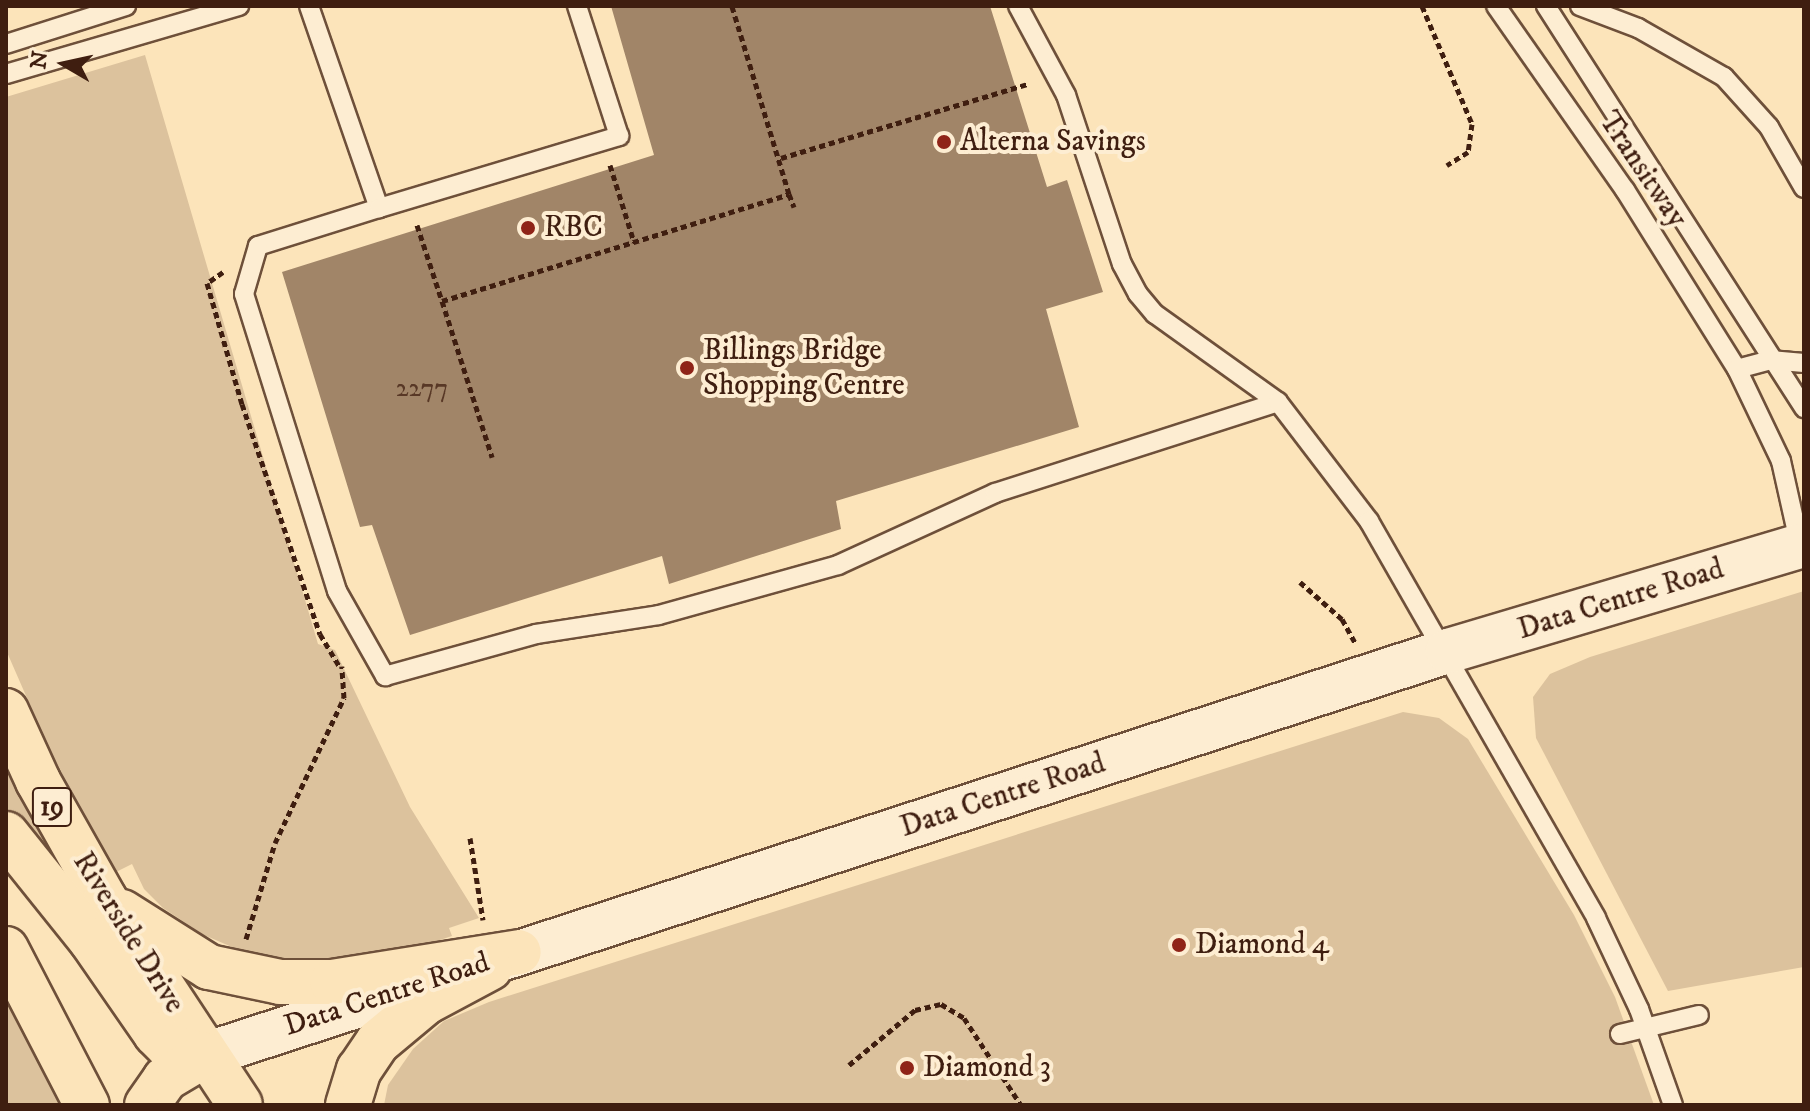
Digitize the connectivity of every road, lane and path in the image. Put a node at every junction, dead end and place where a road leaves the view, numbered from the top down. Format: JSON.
{"nodes":[{"id":1,"x":126,"y":6,"type":"edge"},
{"id":2,"x":239,"y":6,"type":"edge"},
{"id":3,"x":309,"y":6,"type":"edge"},
{"id":4,"x":577,"y":6,"type":"edge"},
{"id":5,"x":732,"y":6,"type":"edge"},
{"id":6,"x":1018,"y":6,"type":"edge"},
{"id":7,"x":1422,"y":6,"type":"edge"},
{"id":8,"x":1496,"y":6,"type":"edge"},
{"id":9,"x":1546,"y":6,"type":"edge"},
{"id":10,"x":1580,"y":6,"type":"edge"},
{"id":11,"x":6,"y":44,"type":"edge"},
{"id":12,"x":6,"y":74,"type":"edge"},
{"id":13,"x":1027,"y":84,"type":"dead end"},
{"id":14,"x":781,"y":158,"type":"junction"},
{"id":15,"x":610,"y":164,"type":"dead end"},
{"id":16,"x":1447,"y":165,"type":"dead end"},
{"id":17,"x":1804,"y":188,"type":"edge"},
{"id":18,"x":789,"y":194,"type":"junction"},
{"id":19,"x":794,"y":207,"type":"dead end"},
{"id":20,"x":379,"y":208,"type":"junction"},
{"id":21,"x":417,"y":225,"type":"dead end"},
{"id":22,"x":634,"y":242,"type":"junction"},
{"id":23,"x":442,"y":301,"type":"junction"},
{"id":24,"x":1770,"y":360,"type":"junction"},
{"id":25,"x":1804,"y":363,"type":"edge"},
{"id":26,"x":1737,"y":369,"type":"junction"},
{"id":27,"x":1278,"y":402,"type":"junction"},
{"id":28,"x":1804,"y":408,"type":"edge"},
{"id":29,"x":492,"y":457,"type":"dead end"},
{"id":30,"x":1802,"y":545,"type":"edge"},
{"id":31,"x":1300,"y":582,"type":"dead end"},
{"id":32,"x":1358,"y":648,"type":"dead end"},
{"id":33,"x":370,"y":650,"type":"junction"},
{"id":34,"x":1448,"y":651,"type":"junction"},
{"id":35,"x":6,"y":711,"type":"edge"},
{"id":36,"x":6,"y":834,"type":"edge"},
{"id":37,"x":470,"y":838,"type":"dead end"},
{"id":38,"x":105,"y":900,"type":"junction"},
{"id":39,"x":245,"y":943,"type":"dead end"},
{"id":40,"x":6,"y":949,"type":"edge"},
{"id":41,"x":506,"y":954,"type":"junction"},
{"id":42,"x":1699,"y":1015,"type":"dead end"},
{"id":43,"x":1647,"y":1027,"type":"junction"},
{"id":44,"x":1620,"y":1034,"type":"dead end"},
{"id":45,"x":205,"y":1055,"type":"junction"},
{"id":46,"x":849,"y":1065,"type":"dead end"},
{"id":47,"x":87,"y":1105,"type":"edge"},
{"id":48,"x":147,"y":1105,"type":"edge"},
{"id":49,"x":240,"y":1105,"type":"edge"},
{"id":50,"x":348,"y":1105,"type":"edge"},
{"id":51,"x":1021,"y":1105,"type":"edge"},
{"id":52,"x":1673,"y":1105,"type":"edge"}],
"edges":[{"from":1,"to":11,"type":"lane"},
{"from":2,"to":12,"type":"lane"},
{"from":3,"to":20,"type":"lane"},
{"from":4,"to":20,"type":"lane"},
{"from":5,"to":14,"type":"path"},
{"from":6,"to":27,"type":"lane"},
{"from":7,"to":16,"type":"path"},
{"from":8,"to":26,"type":"lane","name":"Transitway"},
{"from":9,"to":24,"type":"lane","name":"Transitway"},
{"from":10,"to":17,"type":"lane"},
{"from":13,"to":14,"type":"path"},
{"from":14,"to":18,"type":"path"},
{"from":15,"to":22,"type":"path"},
{"from":18,"to":19,"type":"path"},
{"from":18,"to":22,"type":"path"},
{"from":20,"to":33,"type":"lane"},
{"from":21,"to":23,"type":"path"},
{"from":22,"to":23,"type":"path"},
{"from":23,"to":29,"type":"path"},
{"from":24,"to":25,"type":"lane"},
{"from":24,"to":26,"type":"lane"},
{"from":24,"to":28,"type":"lane","name":"Transitway"},
{"from":26,"to":30,"type":"lane","name":"Transitway"},
{"from":27,"to":33,"type":"lane"},
{"from":27,"to":34,"type":"lane"},
{"from":30,"to":34,"type":"main road","name":"Data Centre Road"},
{"from":31,"to":32,"type":"path"},
{"from":33,"to":39,"type":"path"},
{"from":34,"to":41,"type":"main road","name":"Data Centre Road"},
{"from":34,"to":43,"type":"lane"},
{"from":35,"to":38,"type":"main road","name":"Riverside Drive","number":"19"},
{"from":36,"to":45,"type":"main road"},
{"from":37,"to":41,"type":"path"},
{"from":38,"to":41,"type":"main road"},
{"from":38,"to":45,"type":"main road","name":"Riverside Drive","number":"19"},
{"from":40,"to":47,"type":"main road"},
{"from":41,"to":45,"type":"main road","name":"Data Centre Road"},
{"from":41,"to":50,"type":"main road"},
{"from":42,"to":43,"type":"lane"},
{"from":43,"to":44,"type":"lane"},
{"from":43,"to":52,"type":"lane"},
{"from":45,"to":48,"type":"main road"},
{"from":45,"to":49,"type":"main road","name":"Riverside Drive","number":"19"},
{"from":46,"to":51,"type":"path"}]}
